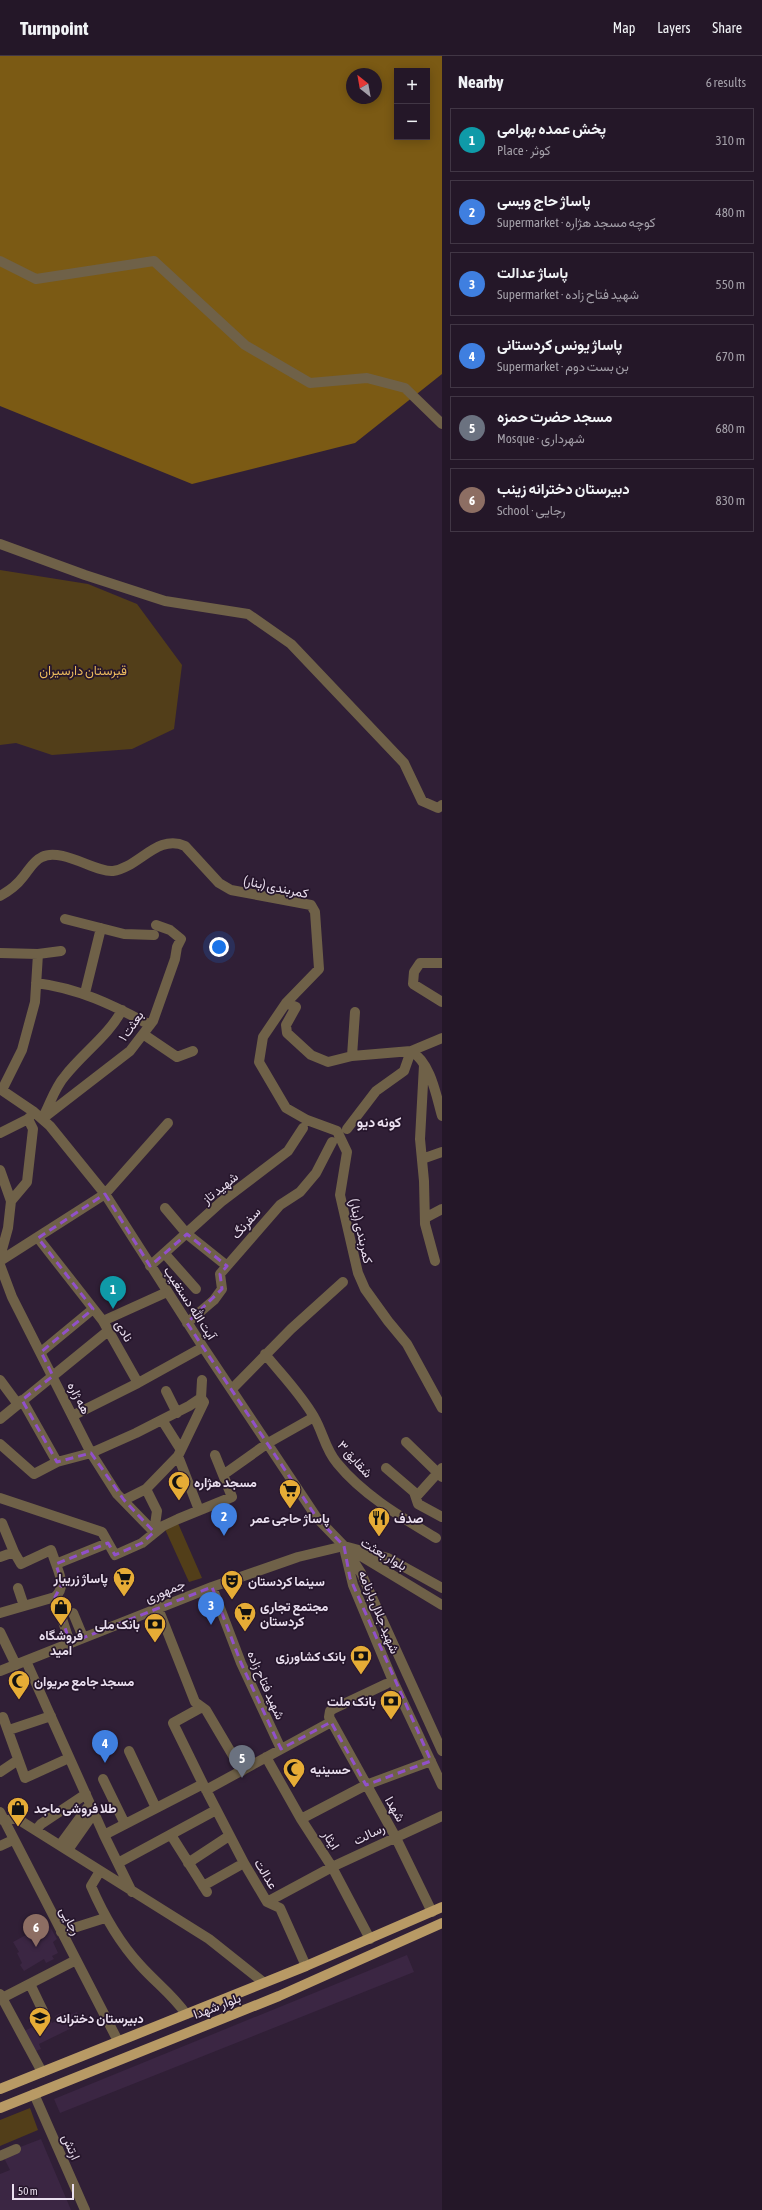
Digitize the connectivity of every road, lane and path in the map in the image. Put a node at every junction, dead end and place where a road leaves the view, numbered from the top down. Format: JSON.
{"nodes":[{"id":1,"x":0,"y":261,"type":"edge"},
{"id":2,"x":442,"y":424,"type":"edge"},
{"id":3,"x":0,"y":544,"type":"edge"},
{"id":4,"x":442,"y":805,"type":"edge"},
{"id":5,"x":0,"y":896,"type":"edge"},
{"id":6,"x":65,"y":919,"type":"dead end"},
{"id":7,"x":101,"y":928,"type":"junction"},
{"id":8,"x":61,"y":951,"type":"dead end"},
{"id":9,"x":0,"y":952,"type":"edge"},
{"id":10,"x":38,"y":954,"type":"junction"},
{"id":11,"x":442,"y":963,"type":"edge"},
{"id":12,"x":36,"y":983,"type":"junction"},
{"id":13,"x":85,"y":994,"type":"junction"},
{"id":14,"x":442,"y":1002,"type":"edge"},
{"id":15,"x":291,"y":1005,"type":"junction"},
{"id":16,"x":122,"y":1010,"type":"junction"},
{"id":17,"x":355,"y":1012,"type":"dead end"},
{"id":18,"x":150,"y":1025,"type":"junction"},
{"id":19,"x":143,"y":1034,"type":"junction"},
{"id":20,"x":442,"y":1038,"type":"edge"},
{"id":21,"x":193,"y":1051,"type":"dead end"},
{"id":22,"x":411,"y":1051,"type":"junction"},
{"id":23,"x":352,"y":1056,"type":"junction"},
{"id":24,"x":424,"y":1065,"type":"junction"},
{"id":25,"x":1,"y":1089,"type":"edge"},
{"id":26,"x":31,"y":1115,"type":"junction"},
{"id":27,"x":442,"y":1116,"type":"edge"},
{"id":28,"x":42,"y":1119,"type":"junction"},
{"id":29,"x":168,"y":1123,"type":"dead end"},
{"id":30,"x":303,"y":1128,"type":"dead end"},
{"id":31,"x":347,"y":1130,"type":"dead end"},
{"id":32,"x":0,"y":1133,"type":"edge"},
{"id":33,"x":332,"y":1142,"type":"dead end"},
{"id":34,"x":442,"y":1152,"type":"edge"},
{"id":35,"x":422,"y":1159,"type":"junction"},
{"id":36,"x":0,"y":1170,"type":"edge"},
{"id":37,"x":105,"y":1194,"type":"junction"},
{"id":38,"x":12,"y":1201,"type":"junction"},
{"id":39,"x":164,"y":1208,"type":"dead end"},
{"id":40,"x":442,"y":1208,"type":"edge"},
{"id":41,"x":425,"y":1218,"type":"junction"},
{"id":42,"x":187,"y":1234,"type":"junction"},
{"id":43,"x":38,"y":1238,"type":"junction"},
{"id":44,"x":165,"y":1254,"type":"junction"},
{"id":45,"x":0,"y":1257,"type":"edge"},
{"id":46,"x":0,"y":1261,"type":"edge"},
{"id":47,"x":435,"y":1261,"type":"dead end"},
{"id":48,"x":0,"y":1265,"type":"edge"},
{"id":49,"x":150,"y":1266,"type":"junction"},
{"id":50,"x":227,"y":1266,"type":"junction"},
{"id":51,"x":342,"y":1282,"type":"dead end"},
{"id":52,"x":196,"y":1289,"type":"dead end"},
{"id":53,"x":167,"y":1292,"type":"junction"},
{"id":54,"x":93,"y":1309,"type":"junction"},
{"id":55,"x":103,"y":1321,"type":"junction"},
{"id":56,"x":188,"y":1323,"type":"junction"},
{"id":57,"x":108,"y":1331,"type":"junction"},
{"id":58,"x":203,"y":1347,"type":"junction"},
{"id":59,"x":41,"y":1352,"type":"junction"},
{"id":60,"x":265,"y":1354,"type":"junction"},
{"id":61,"x":53,"y":1376,"type":"junction"},
{"id":62,"x":0,"y":1380,"type":"edge"},
{"id":63,"x":202,"y":1380,"type":"dead end"},
{"id":64,"x":138,"y":1383,"type":"junction"},
{"id":65,"x":232,"y":1388,"type":"junction"},
{"id":66,"x":166,"y":1391,"type":"dead end"},
{"id":67,"x":200,"y":1398,"type":"junction"},
{"id":68,"x":19,"y":1402,"type":"junction"},
{"id":69,"x":442,"y":1408,"type":"edge"},
{"id":70,"x":177,"y":1413,"type":"junction"},
{"id":71,"x":74,"y":1415,"type":"junction"},
{"id":72,"x":314,"y":1417,"type":"junction"},
{"id":73,"x":0,"y":1419,"type":"edge"},
{"id":74,"x":162,"y":1420,"type":"junction"},
{"id":75,"x":406,"y":1442,"type":"dead end"},
{"id":76,"x":268,"y":1443,"type":"junction"},
{"id":77,"x":0,"y":1444,"type":"edge"},
{"id":78,"x":92,"y":1453,"type":"junction"},
{"id":79,"x":179,"y":1453,"type":"junction"},
{"id":80,"x":215,"y":1454,"type":"dead end"},
{"id":81,"x":58,"y":1462,"type":"junction"},
{"id":82,"x":386,"y":1468,"type":"dead end"},
{"id":83,"x":440,"y":1473,"type":"edge"},
{"id":84,"x":223,"y":1474,"type":"junction"},
{"id":85,"x":146,"y":1489,"type":"junction"},
{"id":86,"x":416,"y":1497,"type":"junction"},
{"id":87,"x":0,"y":1498,"type":"edge"},
{"id":88,"x":124,"y":1500,"type":"junction"},
{"id":89,"x":199,"y":1510,"type":"junction"},
{"id":90,"x":442,"y":1517,"type":"edge"},
{"id":91,"x":2,"y":1523,"type":"dead end"},
{"id":92,"x":154,"y":1532,"type":"junction"},
{"id":93,"x":436,"y":1538,"type":"dead end"},
{"id":94,"x":108,"y":1543,"type":"junction"},
{"id":95,"x":344,"y":1546,"type":"junction"},
{"id":96,"x":14,"y":1552,"type":"junction"},
{"id":97,"x":0,"y":1558,"type":"edge"},
{"id":98,"x":56,"y":1564,"type":"junction"},
{"id":99,"x":212,"y":1587,"type":"junction"},
{"id":100,"x":18,"y":1588,"type":"dead end"},
{"id":101,"x":442,"y":1588,"type":"edge"},
{"id":102,"x":55,"y":1597,"type":"junction"},
{"id":103,"x":442,"y":1605,"type":"edge"},
{"id":104,"x":24,"y":1606,"type":"junction"},
{"id":105,"x":158,"y":1608,"type":"junction"},
{"id":106,"x":0,"y":1613,"type":"edge"},
{"id":107,"x":73,"y":1613,"type":"dead end"},
{"id":108,"x":0,"y":1632,"type":"edge"},
{"id":109,"x":83,"y":1637,"type":"junction"},
{"id":110,"x":70,"y":1643,"type":"junction"},
{"id":111,"x":26,"y":1661,"type":"junction"},
{"id":112,"x":16,"y":1665,"type":"junction"},
{"id":113,"x":0,"y":1671,"type":"edge"},
{"id":114,"x":386,"y":1684,"type":"dead end"},
{"id":115,"x":204,"y":1708,"type":"junction"},
{"id":116,"x":50,"y":1716,"type":"junction"},
{"id":117,"x":3,"y":1717,"type":"dead end"},
{"id":118,"x":331,"y":1722,"type":"junction"},
{"id":119,"x":9,"y":1730,"type":"junction"},
{"id":120,"x":281,"y":1749,"type":"junction"},
{"id":121,"x":129,"y":1751,"type":"dead end"},
{"id":122,"x":442,"y":1751,"type":"edge"},
{"id":123,"x":266,"y":1757,"type":"junction"},
{"id":124,"x":69,"y":1758,"type":"junction"},
{"id":125,"x":18,"y":1760,"type":"junction"},
{"id":126,"x":431,"y":1761,"type":"junction"},
{"id":127,"x":242,"y":1771,"type":"junction"},
{"id":128,"x":0,"y":1772,"type":"edge"},
{"id":129,"x":104,"y":1779,"type":"dead end"},
{"id":130,"x":366,"y":1785,"type":"junction"},
{"id":131,"x":442,"y":1785,"type":"edge"},
{"id":132,"x":204,"y":1787,"type":"junction"},
{"id":133,"x":86,"y":1794,"type":"junction"},
{"id":134,"x":156,"y":1808,"type":"junction"},
{"id":135,"x":92,"y":1809,"type":"junction"},
{"id":136,"x":216,"y":1810,"type":"junction"},
{"id":137,"x":2,"y":1816,"type":"edge"},
{"id":138,"x":442,"y":1816,"type":"edge"},
{"id":139,"x":301,"y":1819,"type":"junction"},
{"id":140,"x":125,"y":1824,"type":"junction"},
{"id":141,"x":36,"y":1830,"type":"junction"},
{"id":142,"x":104,"y":1835,"type":"junction"},
{"id":143,"x":171,"y":1835,"type":"junction"},
{"id":144,"x":229,"y":1836,"type":"junction"},
{"id":145,"x":395,"y":1836,"type":"junction"},
{"id":146,"x":13,"y":1840,"type":"junction"},
{"id":147,"x":0,"y":1846,"type":"edge"},
{"id":148,"x":64,"y":1847,"type":"junction"},
{"id":149,"x":118,"y":1863,"type":"junction"},
{"id":150,"x":188,"y":1863,"type":"junction"},
{"id":151,"x":244,"y":1863,"type":"junction"},
{"id":152,"x":332,"y":1867,"type":"junction"},
{"id":153,"x":100,"y":1871,"type":"junction"},
{"id":154,"x":132,"y":1892,"type":"junction"},
{"id":155,"x":267,"y":1902,"type":"junction"},
{"id":156,"x":442,"y":1907,"type":"edge"},
{"id":157,"x":432,"y":1912,"type":"junction"},
{"id":158,"x":105,"y":1918,"type":"junction"},
{"id":159,"x":442,"y":1923,"type":"edge"},
{"id":160,"x":61,"y":1932,"type":"junction"},
{"id":161,"x":370,"y":1939,"type":"junction"},
{"id":162,"x":76,"y":1960,"type":"junction"},
{"id":163,"x":306,"y":1966,"type":"junction"},
{"id":164,"x":263,"y":1982,"type":"junction"},
{"id":165,"x":30,"y":1984,"type":"junction"},
{"id":166,"x":1,"y":1996,"type":"edge"},
{"id":167,"x":43,"y":2011,"type":"dead end"},
{"id":168,"x":186,"y":2014,"type":"junction"},
{"id":169,"x":118,"y":2041,"type":"junction"},
{"id":170,"x":42,"y":2072,"type":"junction"},
{"id":171,"x":0,"y":2089,"type":"edge"},
{"id":172,"x":34,"y":2094,"type":"junction"},
{"id":173,"x":0,"y":2108,"type":"edge"},
{"id":174,"x":16,"y":2149,"type":"dead end"},
{"id":175,"x":0,"y":2156,"type":"edge"},
{"id":176,"x":85,"y":2210,"type":"edge"}],
"edges":[{"from":1,"to":2,"type":"street"},
{"from":3,"to":4,"type":"street"},
{"from":5,"to":15,"type":"street","name":"کمربندی (بنار)"},
{"from":6,"to":7,"type":"street"},
{"from":7,"to":13,"type":"street"},
{"from":7,"to":18,"type":"street","name":"بعثت ۱"},
{"from":8,"to":10,"type":"street"},
{"from":9,"to":10,"type":"street"},
{"from":10,"to":12,"type":"street"},
{"from":11,"to":14,"type":"street"},
{"from":12,"to":13,"type":"street"},
{"from":12,"to":25,"type":"street"},
{"from":13,"to":16,"type":"street"},
{"from":15,"to":23,"type":"street"},
{"from":15,"to":69,"type":"street","name":"کمربندی (بنار)"},
{"from":16,"to":18,"type":"street"},
{"from":16,"to":28,"type":"street"},
{"from":17,"to":23,"type":"street"},
{"from":18,"to":19,"type":"street","name":"بعثت ۱"},
{"from":19,"to":21,"type":"street"},
{"from":19,"to":28,"type":"street","name":"بعثت ۱"},
{"from":20,"to":22,"type":"street"},
{"from":22,"to":23,"type":"street"},
{"from":22,"to":24,"type":"street"},
{"from":22,"to":31,"type":"street"},
{"from":24,"to":27,"type":"street"},
{"from":24,"to":35,"type":"street"},
{"from":25,"to":26,"type":"street","name":"آیت الله دستغیب"},
{"from":26,"to":28,"type":"street","name":"آیت الله دستغیب"},
{"from":26,"to":32,"type":"street"},
{"from":26,"to":38,"type":"street"},
{"from":28,"to":37,"type":"street","name":"آیت الله دستغیب"},
{"from":29,"to":37,"type":"street"},
{"from":30,"to":42,"type":"street","name":"شهید تاز"},
{"from":33,"to":50,"type":"street","name":"سفرنگ"},
{"from":34,"to":35,"type":"street"},
{"from":35,"to":41,"type":"street"},
{"from":36,"to":38,"type":"street"},
{"from":37,"to":43,"type":"street"},
{"from":37,"to":49,"type":"street","name":"آیت الله دستغیب"},
{"from":38,"to":45,"type":"street"},
{"from":39,"to":42,"type":"street"},
{"from":40,"to":41,"type":"street"},
{"from":41,"to":47,"type":"street"},
{"from":42,"to":44,"type":"street","name":"شهید تاز"},
{"from":42,"to":50,"type":"street"},
{"from":43,"to":46,"type":"street"},
{"from":43,"to":54,"type":"street","name":"نادی"},
{"from":44,"to":49,"type":"street","name":"شهید تاز"},
{"from":44,"to":52,"type":"street"},
{"from":48,"to":59,"type":"street","name":"هه ژاره"},
{"from":49,"to":53,"type":"street","name":"آیت الله دستغیب"},
{"from":50,"to":56,"type":"street","name":"سفرنگ"},
{"from":51,"to":60,"type":"street"},
{"from":53,"to":55,"type":"street"},
{"from":53,"to":56,"type":"street","name":"آیت الله دستغیب"},
{"from":54,"to":55,"type":"street","name":"نادی"},
{"from":54,"to":59,"type":"street"},
{"from":55,"to":57,"type":"street","name":"نادی"},
{"from":56,"to":58,"type":"street","name":"آیت الله دستغیب"},
{"from":57,"to":61,"type":"street"},
{"from":57,"to":64,"type":"street","name":"نادی"},
{"from":58,"to":64,"type":"street"},
{"from":58,"to":65,"type":"street","name":"آیت الله دستغیب"},
{"from":59,"to":61,"type":"street","name":"هه ژاره"},
{"from":60,"to":65,"type":"street"},
{"from":60,"to":72,"type":"street","name":"شقایق ۳"},
{"from":61,"to":68,"type":"street"},
{"from":61,"to":71,"type":"street","name":"هه ژاره"},
{"from":62,"to":68,"type":"street"},
{"from":63,"to":67,"type":"street"},
{"from":64,"to":71,"type":"street"},
{"from":65,"to":76,"type":"street","name":"آیت الله دستغیب"},
{"from":66,"to":70,"type":"street"},
{"from":67,"to":70,"type":"street"},
{"from":67,"to":79,"type":"street"},
{"from":68,"to":73,"type":"street"},
{"from":68,"to":81,"type":"street"},
{"from":70,"to":74,"type":"street"},
{"from":71,"to":78,"type":"street","name":"هه ژاره"},
{"from":72,"to":76,"type":"street"},
{"from":72,"to":93,"type":"street","name":"شقایق ۳"},
{"from":74,"to":78,"type":"street"},
{"from":74,"to":79,"type":"street"},
{"from":75,"to":83,"type":"street"},
{"from":76,"to":84,"type":"street"},
{"from":76,"to":95,"type":"street","name":"آیت الله دستغیب"},
{"from":77,"to":81,"type":"street"},
{"from":78,"to":81,"type":"street"},
{"from":78,"to":88,"type":"street","name":"هه ژاره"},
{"from":79,"to":85,"type":"street"},
{"from":79,"to":89,"type":"street"},
{"from":80,"to":84,"type":"street"},
{"from":82,"to":86,"type":"street"},
{"from":83,"to":86,"type":"street"},
{"from":84,"to":89,"type":"street"},
{"from":85,"to":88,"type":"street"},
{"from":85,"to":92,"type":"street"},
{"from":86,"to":90,"type":"street"},
{"from":87,"to":94,"type":"street"},
{"from":88,"to":92,"type":"street","name":"هه ژاره"},
{"from":89,"to":92,"type":"street"},
{"from":91,"to":96,"type":"street"},
{"from":92,"to":94,"type":"street"},
{"from":94,"to":98,"type":"street"},
{"from":95,"to":99,"type":"street","name":"جمهوری"},
{"from":95,"to":101,"type":"street","name":"بلوار بعثت"},
{"from":95,"to":103,"type":"street","name":"بلوار بعثت"},
{"from":95,"to":122,"type":"street","name":"شهید جلال بارنامه"},
{"from":95,"to":126,"type":"street","name":"شهید جلال بارنامه"},
{"from":96,"to":97,"type":"street"},
{"from":96,"to":98,"type":"street"},
{"from":98,"to":102,"type":"street"},
{"from":99,"to":105,"type":"street","name":"جمهوری"},
{"from":99,"to":120,"type":"street","name":"شهید فتاح زاده"},
{"from":100,"to":104,"type":"street"},
{"from":102,"to":104,"type":"street"},
{"from":102,"to":110,"type":"street"},
{"from":104,"to":106,"type":"street"},
{"from":105,"to":109,"type":"street","name":"جمهوری"},
{"from":105,"to":115,"type":"street"},
{"from":107,"to":109,"type":"street"},
{"from":108,"to":112,"type":"street"},
{"from":109,"to":110,"type":"street","name":"جمهوری"},
{"from":110,"to":111,"type":"street","name":"جمهوری"},
{"from":111,"to":112,"type":"street","name":"جمهوری"},
{"from":111,"to":116,"type":"street"},
{"from":112,"to":113,"type":"street","name":"جمهوری"},
{"from":114,"to":118,"type":"street"},
{"from":115,"to":127,"type":"street"},
{"from":115,"to":132,"type":"street","name":"عدالت"},
{"from":116,"to":119,"type":"street"},
{"from":116,"to":124,"type":"street"},
{"from":117,"to":119,"type":"street"},
{"from":118,"to":120,"type":"street"},
{"from":118,"to":130,"type":"street","name":"شهدا"},
{"from":119,"to":125,"type":"street"},
{"from":120,"to":123,"type":"street"},
{"from":121,"to":134,"type":"street"},
{"from":123,"to":127,"type":"street"},
{"from":123,"to":139,"type":"street","name":"ایثار"},
{"from":124,"to":125,"type":"street"},
{"from":124,"to":133,"type":"street"},
{"from":125,"to":128,"type":"street"},
{"from":126,"to":130,"type":"street"},
{"from":126,"to":131,"type":"street","name":"شهید جلال بارنامه"},
{"from":127,"to":132,"type":"street"},
{"from":129,"to":140,"type":"street"},
{"from":130,"to":139,"type":"street"},
{"from":130,"to":145,"type":"street","name":"شهدا"},
{"from":132,"to":134,"type":"street"},
{"from":132,"to":136,"type":"street","name":"عدالت"},
{"from":133,"to":135,"type":"street"},
{"from":133,"to":141,"type":"street"},
{"from":134,"to":140,"type":"street"},
{"from":135,"to":142,"type":"street"},
{"from":135,"to":148,"type":"street"},
{"from":136,"to":143,"type":"street"},
{"from":136,"to":144,"type":"street","name":"عدالت"},
{"from":137,"to":141,"type":"street"},
{"from":137,"to":146,"type":"street","name":"رجایی"},
{"from":138,"to":145,"type":"street","name":"رسالت"},
{"from":139,"to":152,"type":"street","name":"ایثار"},
{"from":140,"to":142,"type":"street"},
{"from":141,"to":148,"type":"street"},
{"from":142,"to":149,"type":"street"},
{"from":143,"to":149,"type":"street"},
{"from":143,"to":150,"type":"street"},
{"from":144,"to":150,"type":"street"},
{"from":144,"to":151,"type":"street","name":"عدالت"},
{"from":145,"to":152,"type":"street","name":"رسالت"},
{"from":145,"to":157,"type":"street","name":"شهدا"},
{"from":146,"to":147,"type":"street"},
{"from":146,"to":160,"type":"street","name":"رجایی"},
{"from":148,"to":153,"type":"street"},
{"from":149,"to":154,"type":"street"},
{"from":150,"to":151,"type":"street"},
{"from":151,"to":155,"type":"street","name":"عدالت"},
{"from":152,"to":155,"type":"street","name":"رسالت"},
{"from":152,"to":161,"type":"street","name":"ایثار"},
{"from":153,"to":154,"type":"street"},
{"from":153,"to":158,"type":"street"},
{"from":154,"to":164,"type":"street"},
{"from":155,"to":163,"type":"street","name":"عدالت"},
{"from":156,"to":157,"type":"main road","name":"بلوار شهدا"},
{"from":157,"to":161,"type":"main road","name":"بلوار شهدا"},
{"from":158,"to":160,"type":"street"},
{"from":158,"to":168,"type":"street"},
{"from":159,"to":172,"type":"main road","name":"بلوار شهدا"},
{"from":160,"to":162,"type":"street","name":"رجایی"},
{"from":161,"to":163,"type":"main road","name":"بلوار شهدا"},
{"from":162,"to":165,"type":"street"},
{"from":162,"to":169,"type":"street","name":"رجایی"},
{"from":163,"to":164,"type":"main road","name":"بلوار شهدا"},
{"from":164,"to":168,"type":"main road","name":"بلوار شهدا"},
{"from":165,"to":166,"type":"street"},
{"from":165,"to":167,"type":"street"},
{"from":166,"to":170,"type":"street"},
{"from":168,"to":169,"type":"main road","name":"بلوار شهدا"},
{"from":169,"to":170,"type":"main road","name":"بلوار شهدا"},
{"from":170,"to":171,"type":"main road","name":"بلوار شهدا"},
{"from":172,"to":173,"type":"main road","name":"بلوار شهدا"},
{"from":172,"to":176,"type":"street","name":"ارتش"},
{"from":174,"to":175,"type":"street"}]}
